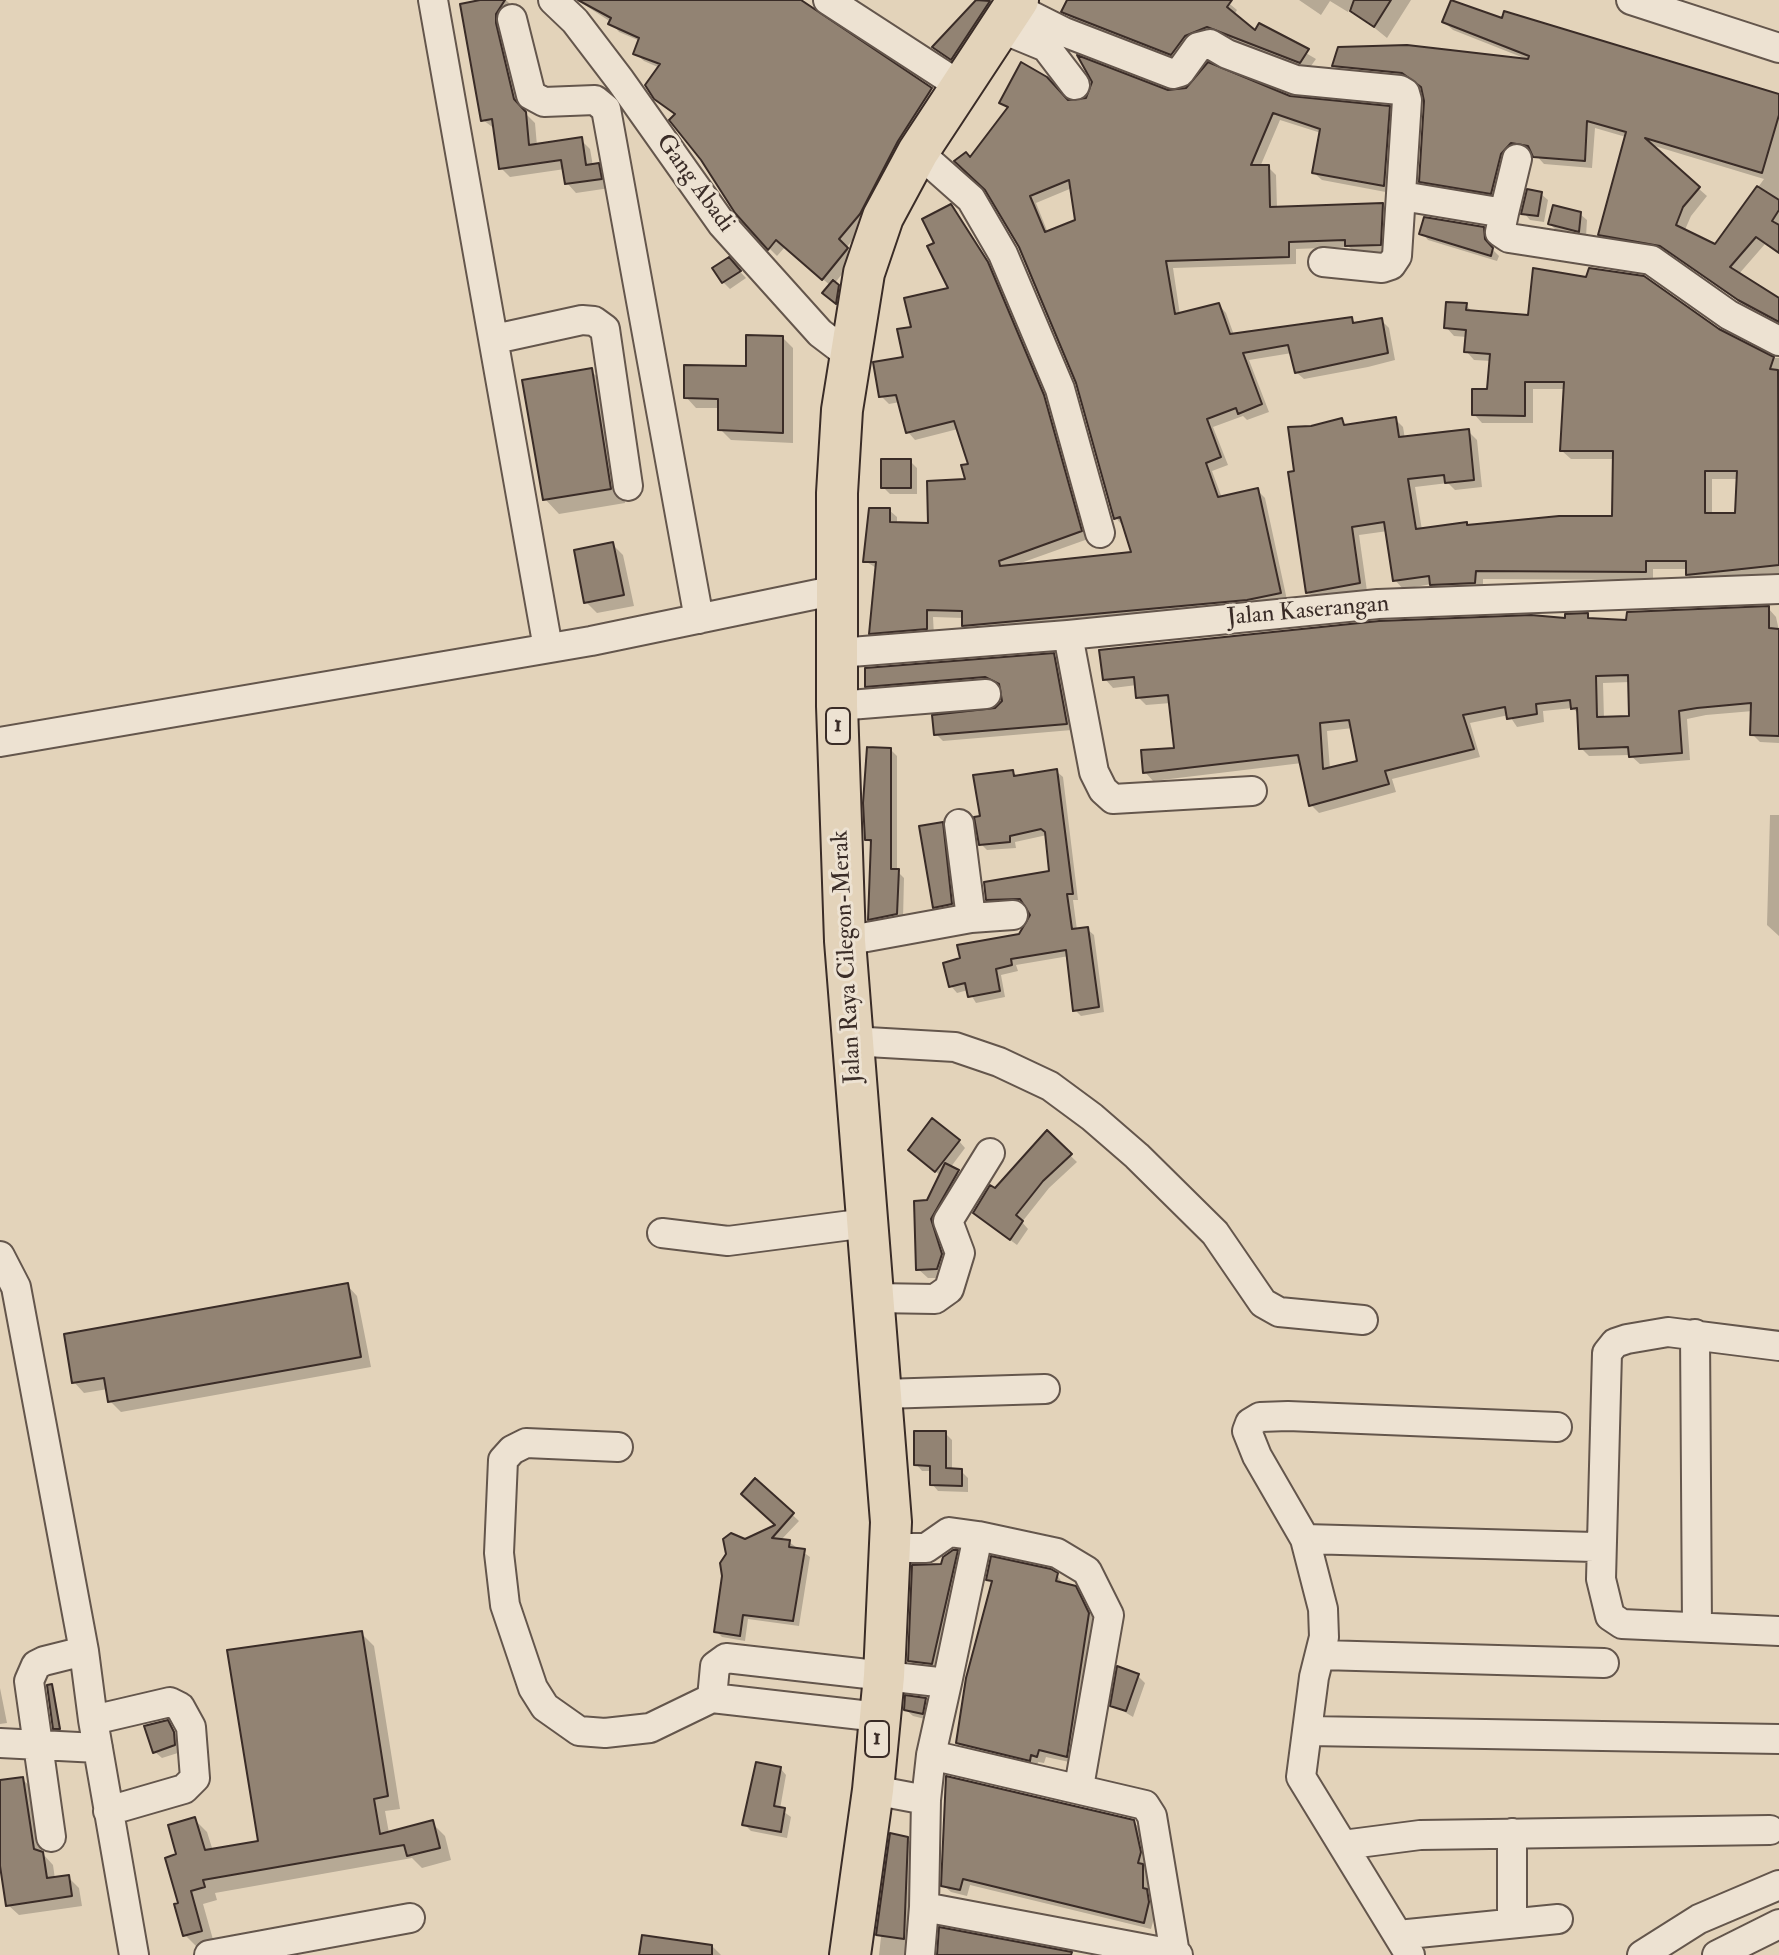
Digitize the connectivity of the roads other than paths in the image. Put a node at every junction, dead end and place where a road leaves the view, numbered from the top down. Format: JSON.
{"nodes":[{"id":1,"x":433,"y":0,"type":"edge"},
{"id":2,"x":553,"y":0,"type":"edge"},
{"id":3,"x":828,"y":0,"type":"edge"},
{"id":4,"x":1631,"y":0,"type":"edge"},
{"id":5,"x":1011,"y":12,"type":"edge"},
{"id":6,"x":512,"y":19,"type":"dead end"},
{"id":7,"x":1779,"y":48,"type":"edge"},
{"id":8,"x":1075,"y":85,"type":"dead end"},
{"id":9,"x":962,"y":87,"type":"junction"},
{"id":10,"x":918,"y":152,"type":"junction"},
{"id":11,"x":1517,"y":159,"type":"dead end"},
{"id":12,"x":1402,"y":196,"type":"junction"},
{"id":13,"x":1504,"y":213,"type":"junction"},
{"id":14,"x":1323,"y":262,"type":"dead end"},
{"id":15,"x":495,"y":339,"type":"junction"},
{"id":16,"x":1779,"y":341,"type":"edge"},
{"id":17,"x":849,"y":355,"type":"junction"},
{"id":18,"x":628,"y":486,"type":"dead end"},
{"id":19,"x":1100,"y":533,"type":"dead end"},
{"id":20,"x":1779,"y":589,"type":"edge"},
{"id":21,"x":837,"y":590,"type":"junction"},
{"id":22,"x":699,"y":619,"type":"junction"},
{"id":23,"x":1068,"y":635,"type":"junction"},
{"id":24,"x":548,"y":648,"type":"junction"},
{"id":25,"x":838,"y":653,"type":"junction"},
{"id":26,"x":986,"y":694,"type":"dead end"},
{"id":27,"x":837,"y":706,"type":"junction"},
{"id":28,"x":0,"y":742,"type":"edge"},
{"id":29,"x":1252,"y":791,"type":"dead end"},
{"id":30,"x":959,"y":824,"type":"dead end"},
{"id":31,"x":1013,"y":915,"type":"dead end"},
{"id":32,"x":971,"y":918,"type":"junction"},
{"id":33,"x":845,"y":941,"type":"junction"},
{"id":34,"x":850,"y":1041,"type":"junction"},
{"id":35,"x":990,"y":1153,"type":"dead end"},
{"id":36,"x":867,"y":1223,"type":"junction"},
{"id":37,"x":662,"y":1233,"type":"dead end"},
{"id":38,"x":0,"y":1256,"type":"edge"},
{"id":39,"x":875,"y":1298,"type":"junction"},
{"id":40,"x":1363,"y":1320,"type":"dead end"},
{"id":41,"x":1695,"y":1334,"type":"junction"},
{"id":42,"x":1779,"y":1346,"type":"edge"},
{"id":43,"x":1045,"y":1389,"type":"dead end"},
{"id":44,"x":882,"y":1394,"type":"junction"},
{"id":45,"x":1557,"y":1427,"type":"dead end"},
{"id":46,"x":618,"y":1447,"type":"dead end"},
{"id":47,"x":891,"y":1521,"type":"junction"},
{"id":48,"x":978,"y":1536,"type":"junction"},
{"id":49,"x":1305,"y":1539,"type":"junction"},
{"id":50,"x":1594,"y":1547,"type":"dead end"},
{"id":51,"x":1697,"y":1627,"type":"junction"},
{"id":52,"x":1779,"y":1631,"type":"edge"},
{"id":53,"x":84,"y":1651,"type":"junction"},
{"id":54,"x":1321,"y":1655,"type":"junction"},
{"id":55,"x":1604,"y":1663,"type":"dead end"},
{"id":56,"x":884,"y":1676,"type":"junction"},
{"id":57,"x":947,"y":1683,"type":"junction"},
{"id":58,"x":712,"y":1698,"type":"junction"},
{"id":59,"x":879,"y":1717,"type":"junction"},
{"id":60,"x":93,"y":1720,"type":"junction"},
{"id":61,"x":1309,"y":1731,"type":"junction"},
{"id":62,"x":1779,"y":1739,"type":"edge"},
{"id":63,"x":0,"y":1743,"type":"edge"},
{"id":64,"x":38,"y":1746,"type":"junction"},
{"id":65,"x":98,"y":1748,"type":"junction"},
{"id":66,"x":931,"y":1755,"type":"junction"},
{"id":67,"x":1079,"y":1787,"type":"junction"},
{"id":68,"x":873,"y":1790,"type":"junction"},
{"id":69,"x":926,"y":1800,"type":"junction"},
{"id":70,"x":108,"y":1811,"type":"junction"},
{"id":71,"x":1770,"y":1830,"type":"dead end"},
{"id":72,"x":1512,"y":1833,"type":"junction"},
{"id":73,"x":51,"y":1837,"type":"dead end"},
{"id":74,"x":1343,"y":1845,"type":"junction"},
{"id":75,"x":1779,"y":1885,"type":"edge"},
{"id":76,"x":1737,"y":1902,"type":"junction"},
{"id":77,"x":924,"y":1907,"type":"junction"},
{"id":78,"x":410,"y":1918,"type":"dead end"},
{"id":79,"x":1558,"y":1919,"type":"dead end"},
{"id":80,"x":1512,"y":1923,"type":"junction"},
{"id":81,"x":1766,"y":1938,"type":"edge"},
{"id":82,"x":1404,"y":1945,"type":"edge"},
{"id":83,"x":134,"y":1955,"type":"edge"},
{"id":84,"x":209,"y":1955,"type":"edge"},
{"id":85,"x":850,"y":1955,"type":"edge"},
{"id":86,"x":920,"y":1955,"type":"edge"},
{"id":87,"x":1176,"y":1955,"type":"edge"},
{"id":88,"x":1642,"y":1955,"type":"edge"},
{"id":89,"x":1717,"y":1955,"type":"edge"}],
"edges":[{"from":1,"to":15,"type":"street"},
{"from":2,"to":17,"type":"street","name":"Gang Abadi"},
{"from":3,"to":9,"type":"street"},
{"from":4,"to":7,"type":"street"},
{"from":5,"to":8,"type":"street"},
{"from":5,"to":9,"type":"highway","name":"Jalan Raya Cilegon-Merak","number":"1"},
{"from":5,"to":12,"type":"street"},
{"from":6,"to":22,"type":"street"},
{"from":9,"to":10,"type":"highway","name":"Jalan Raya Cilegon-Merak","number":"1"},
{"from":10,"to":17,"type":"highway","name":"Jalan Raya Cilegon-Merak","number":"1"},
{"from":10,"to":19,"type":"street"},
{"from":11,"to":13,"type":"street"},
{"from":12,"to":13,"type":"street"},
{"from":12,"to":14,"type":"street"},
{"from":13,"to":16,"type":"street"},
{"from":15,"to":18,"type":"street"},
{"from":15,"to":24,"type":"street"},
{"from":17,"to":21,"type":"highway","name":"Jalan Raya Cilegon-Merak","number":"1"},
{"from":20,"to":23,"type":"street","name":"Jalan Kaserangan"},
{"from":21,"to":22,"type":"street"},
{"from":21,"to":25,"type":"highway","name":"Jalan Raya Cilegon-Merak","number":"1"},
{"from":22,"to":24,"type":"street"},
{"from":23,"to":25,"type":"street","name":"Jalan Kaserangan"},
{"from":23,"to":29,"type":"street"},
{"from":24,"to":28,"type":"street"},
{"from":25,"to":27,"type":"highway","name":"Jalan Raya Cilegon-Merak","number":"1"},
{"from":26,"to":27,"type":"street"},
{"from":27,"to":33,"type":"highway","name":"Jalan Raya Cilegon-Merak","number":"1"},
{"from":30,"to":32,"type":"street"},
{"from":31,"to":32,"type":"street"},
{"from":32,"to":33,"type":"street"},
{"from":33,"to":34,"type":"highway","name":"Jalan Raya Cilegon-Merak","number":"1"},
{"from":34,"to":36,"type":"highway","name":"Jalan Raya Cilegon-Merak","number":"1"},
{"from":34,"to":40,"type":"street"},
{"from":35,"to":39,"type":"street"},
{"from":36,"to":37,"type":"street"},
{"from":36,"to":39,"type":"highway","name":"Jalan Raya Cilegon-Merak","number":"1"},
{"from":38,"to":53,"type":"street"},
{"from":39,"to":44,"type":"highway","name":"Jalan Raya Cilegon-Merak","number":"1"},
{"from":41,"to":42,"type":"street"},
{"from":41,"to":51,"type":"street"},
{"from":41,"to":51,"type":"street"},
{"from":43,"to":44,"type":"street"},
{"from":44,"to":47,"type":"highway","name":"Jalan Raya Cilegon-Merak","number":"1"},
{"from":45,"to":49,"type":"street"},
{"from":46,"to":58,"type":"street"},
{"from":47,"to":48,"type":"street"},
{"from":47,"to":56,"type":"highway","name":"Jalan Raya Cilegon-Merak","number":"1"},
{"from":48,"to":57,"type":"street"},
{"from":48,"to":67,"type":"street"},
{"from":49,"to":50,"type":"street"},
{"from":49,"to":54,"type":"street"},
{"from":51,"to":52,"type":"street"},
{"from":53,"to":60,"type":"street"},
{"from":53,"to":64,"type":"street"},
{"from":54,"to":55,"type":"street"},
{"from":54,"to":61,"type":"street"},
{"from":56,"to":57,"type":"street"},
{"from":56,"to":58,"type":"street"},
{"from":56,"to":59,"type":"highway","name":"Jalan Raya Cilegon-Merak","number":"1"},
{"from":57,"to":66,"type":"street"},
{"from":58,"to":59,"type":"street"},
{"from":59,"to":68,"type":"highway","name":"Jalan Raya Cilegon-Merak","number":"1"},
{"from":60,"to":65,"type":"street"},
{"from":60,"to":70,"type":"street"},
{"from":61,"to":62,"type":"street"},
{"from":61,"to":74,"type":"street"},
{"from":63,"to":64,"type":"street"},
{"from":64,"to":65,"type":"street"},
{"from":64,"to":73,"type":"street"},
{"from":65,"to":70,"type":"street"},
{"from":66,"to":67,"type":"street"},
{"from":66,"to":69,"type":"street"},
{"from":67,"to":87,"type":"street"},
{"from":68,"to":69,"type":"street"},
{"from":68,"to":85,"type":"highway","name":"Jalan Raya Cilegon-Merak","number":"1"},
{"from":69,"to":77,"type":"street"},
{"from":70,"to":83,"type":"street"},
{"from":71,"to":72,"type":"street"},
{"from":72,"to":74,"type":"street"},
{"from":72,"to":80,"type":"street"},
{"from":74,"to":82,"type":"street"},
{"from":75,"to":76,"type":"street"},
{"from":76,"to":81,"type":"street"},
{"from":76,"to":88,"type":"street"},
{"from":77,"to":86,"type":"street"},
{"from":77,"to":87,"type":"street"},
{"from":78,"to":84,"type":"street"},
{"from":79,"to":80,"type":"street"},
{"from":80,"to":82,"type":"street"},
{"from":81,"to":89,"type":"street"}]}
